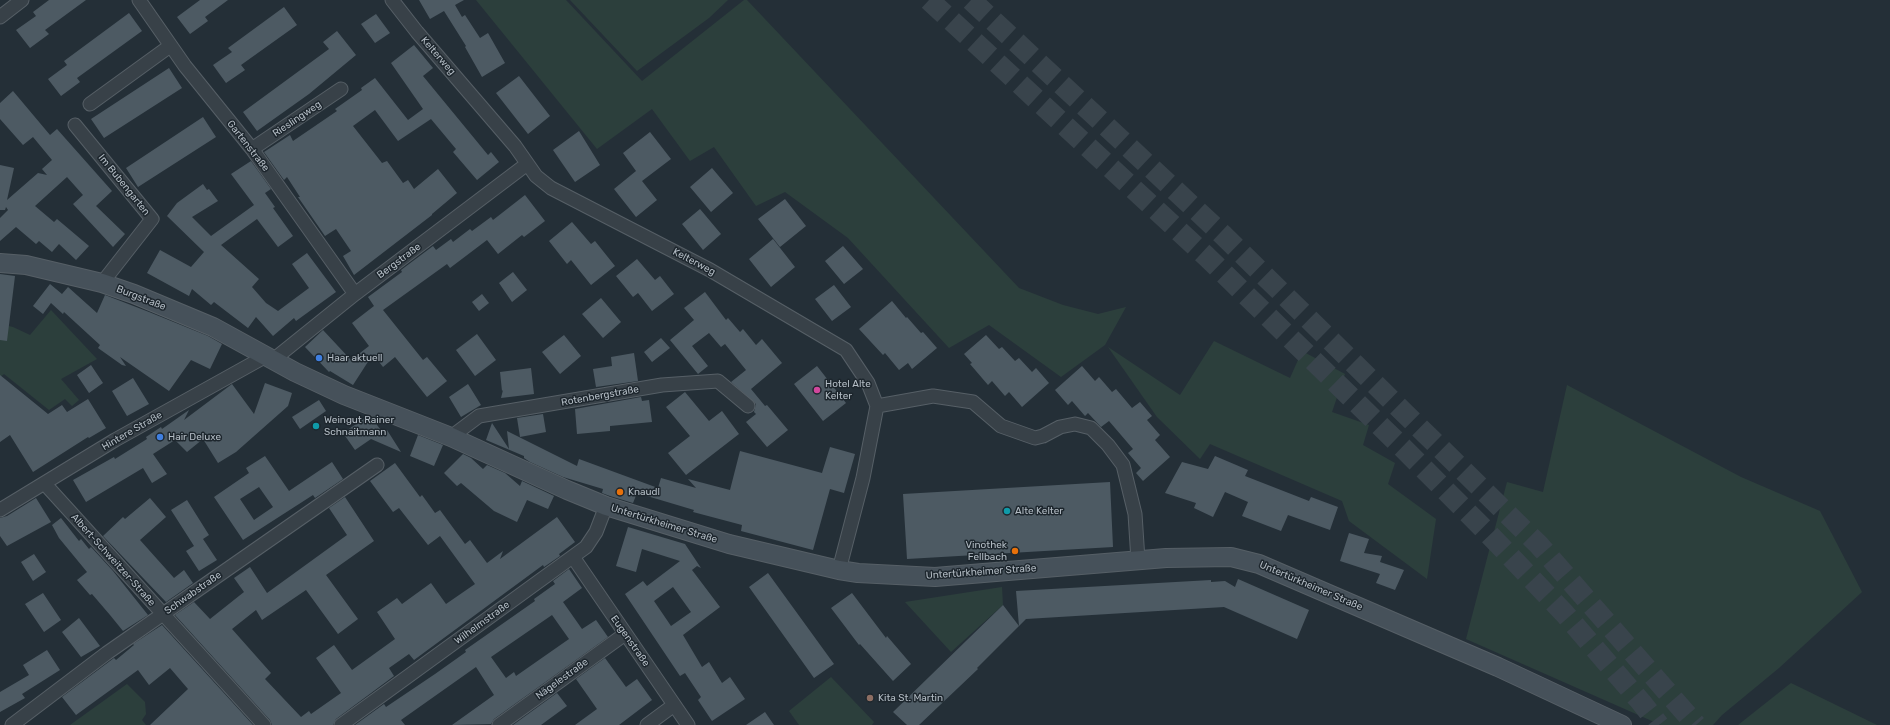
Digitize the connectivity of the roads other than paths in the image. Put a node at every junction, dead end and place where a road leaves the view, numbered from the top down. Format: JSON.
{"nodes":[{"id":1,"x":22,"y":0,"type":"edge"},
{"id":2,"x":139,"y":0,"type":"edge"},
{"id":3,"x":392,"y":0,"type":"edge"},
{"id":4,"x":0,"y":17,"type":"edge"},
{"id":5,"x":170,"y":46,"type":"junction"},
{"id":6,"x":341,"y":89,"type":"dead end"},
{"id":7,"x":90,"y":104,"type":"dead end"},
{"id":8,"x":75,"y":125,"type":"dead end"},
{"id":9,"x":252,"y":149,"type":"junction"},
{"id":10,"x":527,"y":164,"type":"junction"},
{"id":11,"x":0,"y":263,"type":"edge"},
{"id":12,"x":102,"y":283,"type":"junction"},
{"id":13,"x":355,"y":294,"type":"junction"},
{"id":14,"x":270,"y":358,"type":"junction"},
{"id":15,"x":748,"y":406,"type":"dead end"},
{"id":16,"x":877,"y":406,"type":"junction"},
{"id":17,"x":450,"y":437,"type":"junction"},
{"id":18,"x":377,"y":464,"type":"dead end"},
{"id":19,"x":45,"y":484,"type":"junction"},
{"id":20,"x":606,"y":506,"type":"junction"},
{"id":21,"x":0,"y":510,"type":"edge"},
{"id":22,"x":573,"y":557,"type":"junction"},
{"id":23,"x":1138,"y":560,"type":"junction"},
{"id":24,"x":839,"y":570,"type":"junction"},
{"id":25,"x":162,"y":615,"type":"junction"},
{"id":26,"x":625,"y":634,"type":"junction"},
{"id":27,"x":674,"y":705,"type":"junction"},
{"id":28,"x":12,"y":725,"type":"edge"},
{"id":29,"x":264,"y":725,"type":"edge"},
{"id":30,"x":341,"y":725,"type":"edge"},
{"id":31,"x":499,"y":725,"type":"edge"},
{"id":32,"x":647,"y":725,"type":"edge"},
{"id":33,"x":688,"y":725,"type":"edge"},
{"id":34,"x":1622,"y":725,"type":"edge"}],
"edges":[{"from":1,"to":4,"type":"street"},
{"from":2,"to":5,"type":"street","name":"Gartenstraße"},
{"from":3,"to":10,"type":"street","name":"Kelterweg"},
{"from":5,"to":7,"type":"street"},
{"from":5,"to":9,"type":"street","name":"Gartenstraße"},
{"from":6,"to":9,"type":"street","name":"Rieslingweg"},
{"from":8,"to":12,"type":"street","name":"Im Bubengarten"},
{"from":9,"to":13,"type":"street","name":"Gartenstraße"},
{"from":10,"to":13,"type":"street","name":"Bergstraße"},
{"from":10,"to":16,"type":"street","name":"Kelterweg"},
{"from":11,"to":12,"type":"main road","name":"Burgstraße"},
{"from":12,"to":14,"type":"main road","name":"Burgstraße"},
{"from":13,"to":14,"type":"street","name":"Bergstraße"},
{"from":14,"to":17,"type":"main road","name":"Untertürkheimer Straße"},
{"from":14,"to":19,"type":"street","name":"Hintere Straße"},
{"from":15,"to":17,"type":"street","name":"Rotenbergstraße"},
{"from":16,"to":23,"type":"street"},
{"from":16,"to":24,"type":"street"},
{"from":17,"to":20,"type":"main road","name":"Untertürkheimer Straße"},
{"from":18,"to":25,"type":"street","name":"Schwabstraße"},
{"from":19,"to":21,"type":"street","name":"Hintere Straße"},
{"from":19,"to":25,"type":"street","name":"Albert-Schweitzer-Straße"},
{"from":20,"to":22,"type":"street","name":"Wilhelmstraße"},
{"from":20,"to":24,"type":"main road","name":"Untertürkheimer Straße"},
{"from":22,"to":26,"type":"street","name":"Eugenstraße"},
{"from":22,"to":30,"type":"street","name":"Wilhelmstraße"},
{"from":23,"to":24,"type":"main road","name":"Untertürkheimer Straße"},
{"from":23,"to":34,"type":"main road","name":"Untertürkheimer Straße"},
{"from":25,"to":28,"type":"street","name":"Schwabstraße"},
{"from":25,"to":29,"type":"street","name":"Albert-Schweitzer-Straße"},
{"from":26,"to":27,"type":"street","name":"Eugenstraße"},
{"from":26,"to":31,"type":"street","name":"Nägelestraße"},
{"from":27,"to":32,"type":"street"},
{"from":27,"to":33,"type":"street","name":"Eugenstraße"}]}
